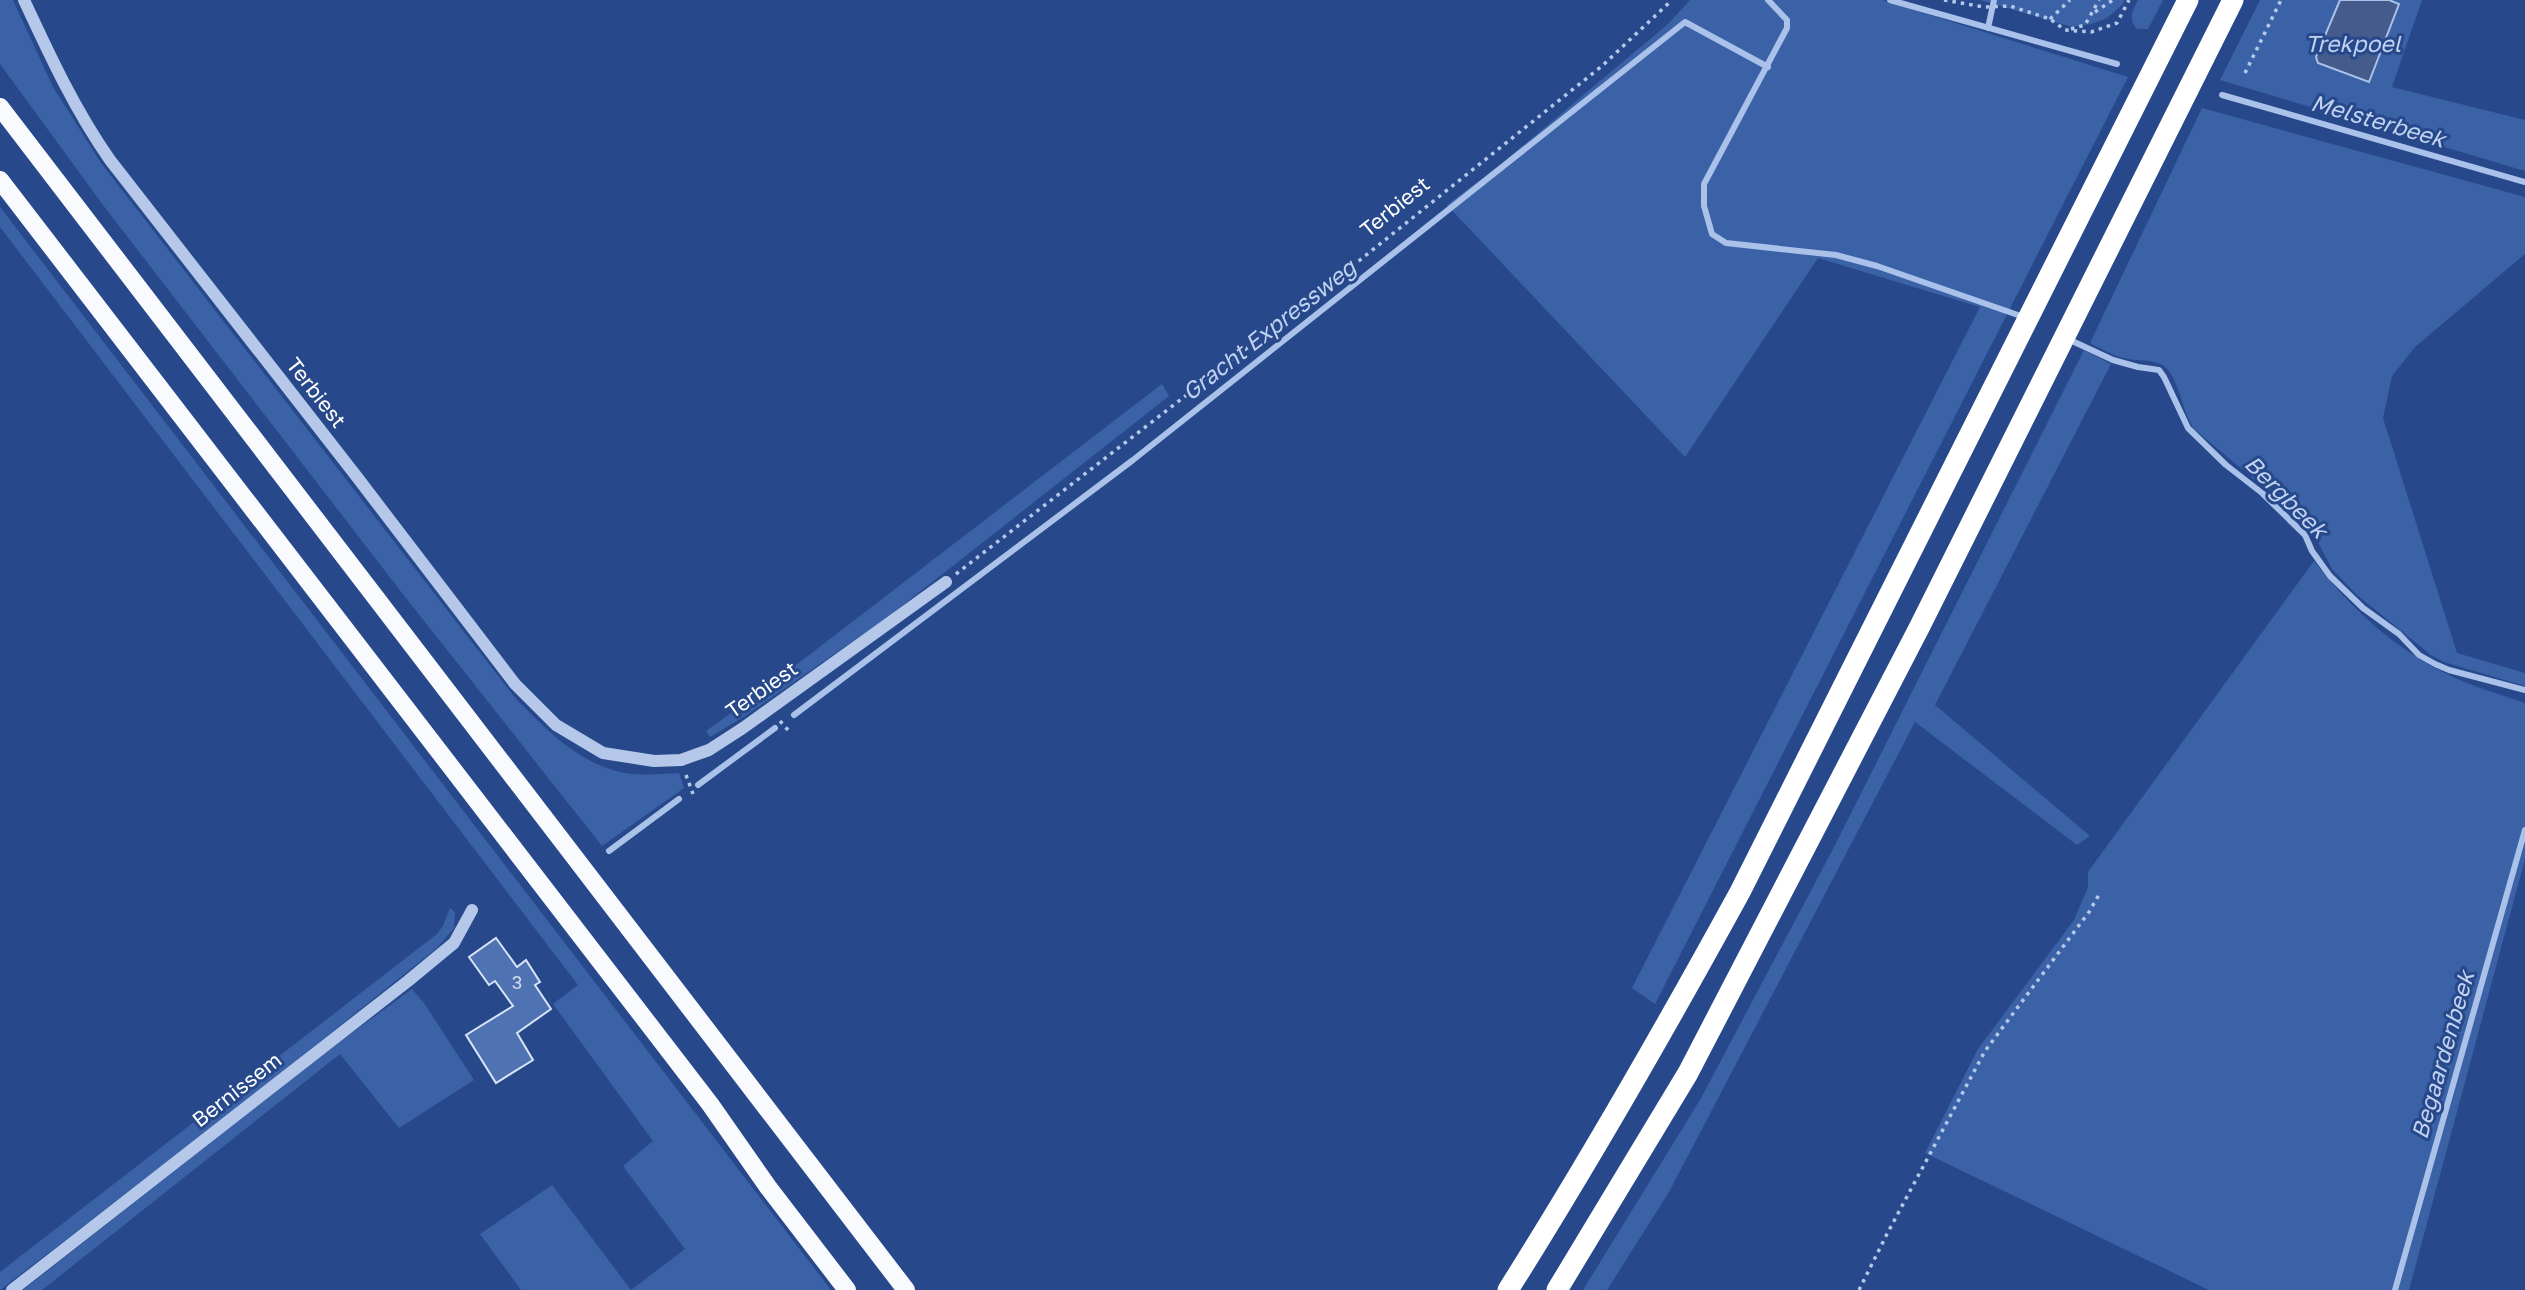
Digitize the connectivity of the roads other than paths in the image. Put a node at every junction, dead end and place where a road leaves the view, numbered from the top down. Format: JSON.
{"nodes":[{"id":1,"x":24,"y":0,"type":"edge"},
{"id":2,"x":2188,"y":0,"type":"edge"},
{"id":3,"x":2233,"y":0,"type":"edge"},
{"id":4,"x":0,"y":107,"type":"edge"},
{"id":5,"x":0,"y":180,"type":"edge"},
{"id":6,"x":946,"y":582,"type":"road end"},
{"id":7,"x":472,"y":910,"type":"dead end"},
{"id":8,"x":12,"y":1290,"type":"edge"},
{"id":9,"x":847,"y":1290,"type":"edge"},
{"id":10,"x":906,"y":1290,"type":"edge"},
{"id":11,"x":1508,"y":1290,"type":"edge"},
{"id":12,"x":1557,"y":1290,"type":"edge"}],
"edges":[{"from":1,"to":6,"type":"street","name":"Terbiest"},
{"from":2,"to":11,"type":"highway"},
{"from":3,"to":12,"type":"highway"},
{"from":4,"to":10,"type":"main road"},
{"from":5,"to":9,"type":"main road"},
{"from":7,"to":8,"type":"street","name":"Bernissem"}]}
